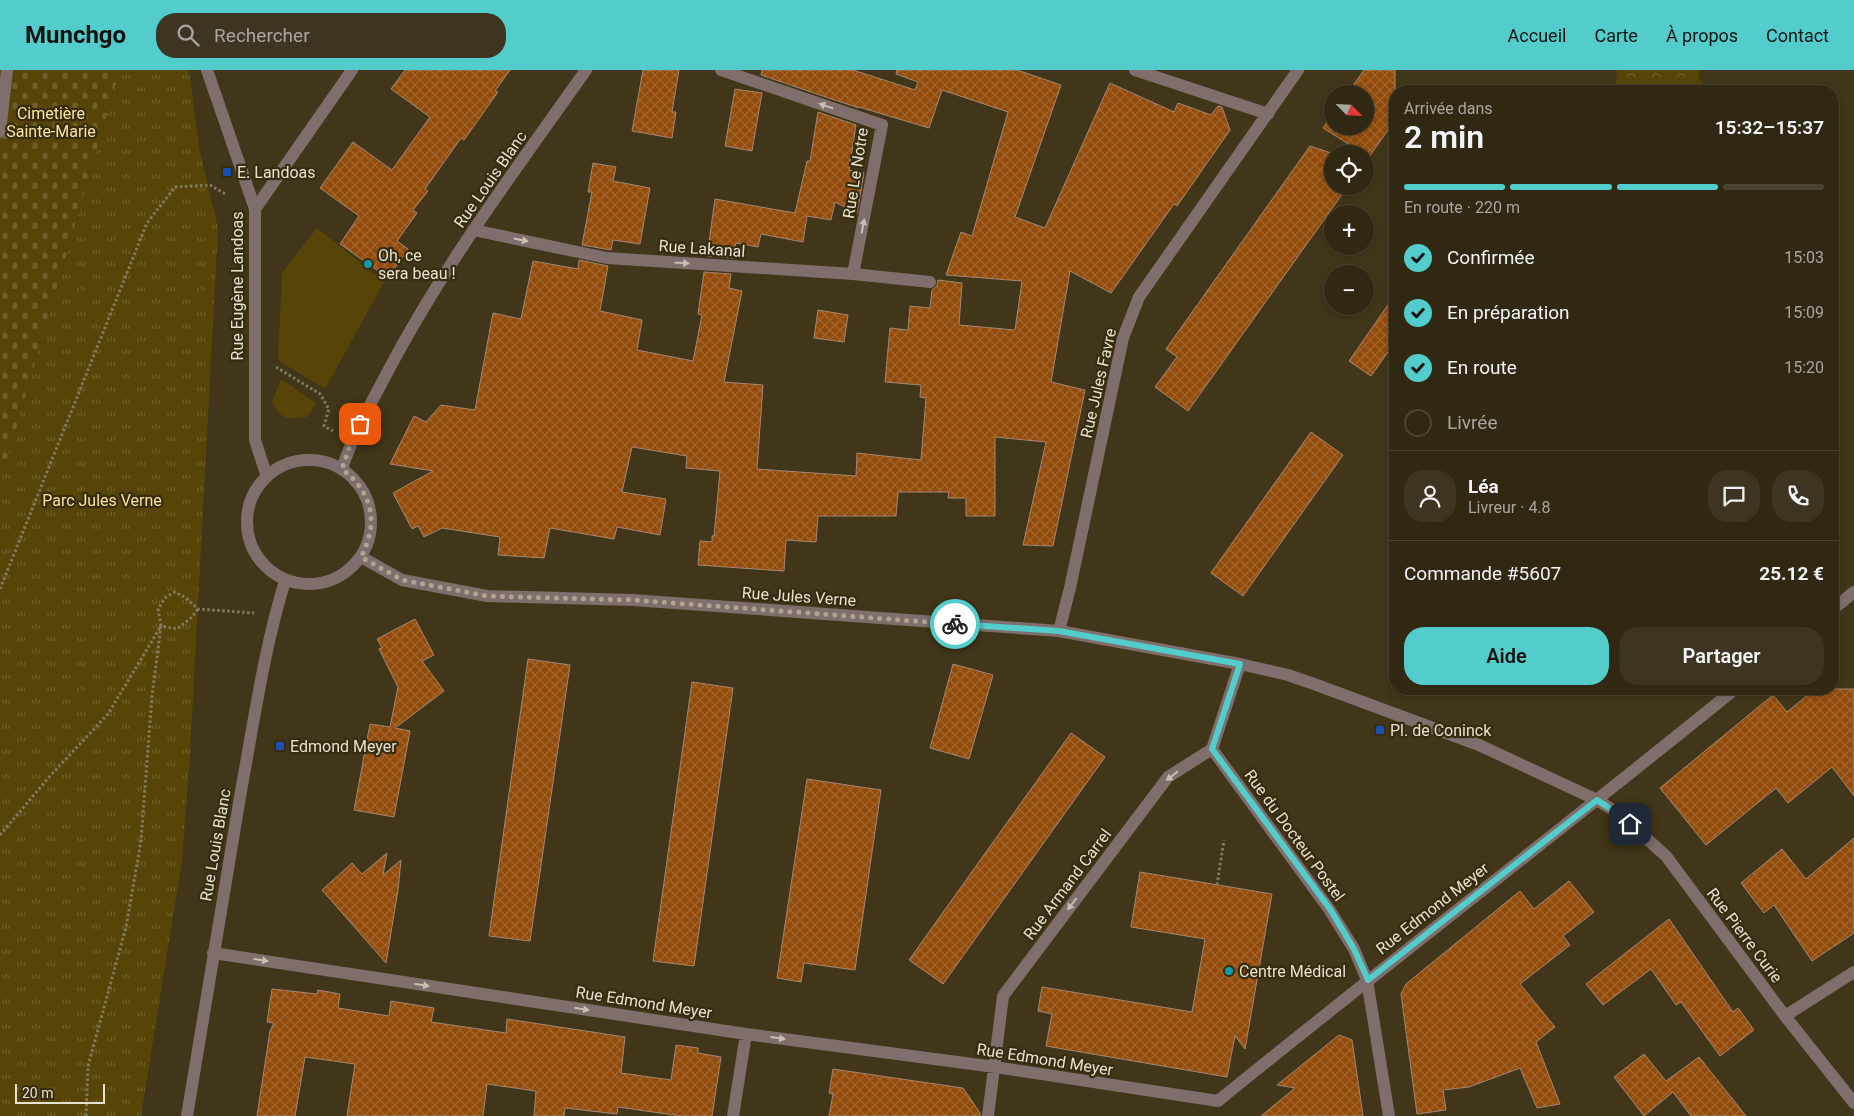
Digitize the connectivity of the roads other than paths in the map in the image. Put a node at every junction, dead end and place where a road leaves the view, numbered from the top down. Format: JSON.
{"nodes":[{"id":1,"x":7,"y":70,"type":"edge"},
{"id":2,"x":207,"y":70,"type":"edge"},
{"id":3,"x":352,"y":70,"type":"edge"},
{"id":4,"x":586,"y":70,"type":"edge"},
{"id":5,"x":721,"y":70,"type":"edge"},
{"id":6,"x":1135,"y":70,"type":"edge"},
{"id":7,"x":1298,"y":70,"type":"edge"},
{"id":8,"x":1268,"y":114,"type":"junction"},
{"id":9,"x":0,"y":132,"type":"edge"},
{"id":10,"x":255,"y":209,"type":"junction"},
{"id":11,"x":473,"y":230,"type":"junction"},
{"id":12,"x":854,"y":274,"type":"junction"},
{"id":13,"x":930,"y":282,"type":"dead end"},
{"id":14,"x":342,"y":469,"type":"junction"},
{"id":15,"x":267,"y":477,"type":"junction"},
{"id":16,"x":361,"y":557,"type":"junction"},
{"id":17,"x":285,"y":581,"type":"junction"},
{"id":18,"x":1854,"y":592,"type":"edge"},
{"id":19,"x":1839,"y":604,"type":"edge"},
{"id":20,"x":1059,"y":631,"type":"junction"},
{"id":21,"x":1240,"y":664,"type":"junction"},
{"id":22,"x":1728,"y":695,"type":"edge"},
{"id":23,"x":1212,"y":749,"type":"junction"},
{"id":24,"x":1597,"y":800,"type":"junction"},
{"id":25,"x":213,"y":953,"type":"junction"},
{"id":26,"x":1854,"y":972,"type":"edge"},
{"id":27,"x":1368,"y":980,"type":"junction"},
{"id":28,"x":1785,"y":1016,"type":"junction"},
{"id":29,"x":746,"y":1034,"type":"junction"},
{"id":30,"x":995,"y":1067,"type":"junction"},
{"id":31,"x":1854,"y":1103,"type":"edge"},
{"id":32,"x":187,"y":1116,"type":"edge"},
{"id":33,"x":733,"y":1116,"type":"edge"},
{"id":34,"x":988,"y":1116,"type":"edge"},
{"id":35,"x":1389,"y":1116,"type":"edge"}],
"edges":[{"from":1,"to":9,"type":"street"},
{"from":2,"to":10,"type":"street","name":"Rue Eugène Landoas"},
{"from":3,"to":10,"type":"street"},
{"from":4,"to":11,"type":"street","name":"Rue Louis Blanc"},
{"from":12,"to":5,"type":"street","name":"Rue Le Notre","one_way":true},
{"from":6,"to":8,"type":"street"},
{"from":7,"to":8,"type":"street","name":"Rue Jules Favre"},
{"from":8,"to":20,"type":"street","name":"Rue Jules Favre"},
{"from":10,"to":15,"type":"street","name":"Rue Eugène Landoas"},
{"from":11,"to":12,"type":"street","name":"Rue Lakanal","one_way":true},
{"from":11,"to":14,"type":"street","name":"Rue Louis Blanc"},
{"from":12,"to":13,"type":"street","name":"Rue Lakanal"},
{"from":14,"to":15,"type":"street"},
{"from":14,"to":16,"type":"street"},
{"from":15,"to":17,"type":"street"},
{"from":16,"to":17,"type":"street"},
{"from":16,"to":20,"type":"street","name":"Rue Jules Verne"},
{"from":17,"to":25,"type":"street","name":"Rue Louis Blanc"},
{"from":18,"to":19,"type":"street"},
{"from":20,"to":21,"type":"street","name":"Rue Jules Verne"},
{"from":21,"to":23,"type":"street"},
{"from":21,"to":24,"type":"street","name":"Rue Pierre Curie"},
{"from":22,"to":24,"type":"street","name":"Rue Edmond Meyer"},
{"from":23,"to":27,"type":"street","name":"Rue du Docteur Postel"},
{"from":23,"to":30,"type":"street","name":"Rue Armand Carrel","one_way":true},
{"from":24,"to":27,"type":"street","name":"Rue Edmond Meyer"},
{"from":24,"to":28,"type":"street","name":"Rue Pierre Curie"},
{"from":25,"to":29,"type":"street","name":"Rue Edmond Meyer","one_way":true},
{"from":25,"to":32,"type":"street","name":"Rue Louis Blanc"},
{"from":26,"to":28,"type":"street"},
{"from":27,"to":30,"type":"street","name":"Rue Edmond Meyer"},
{"from":27,"to":35,"type":"street","name":"Rue du Docteur Postel"},
{"from":28,"to":31,"type":"street","name":"Rue Pierre Curie"},
{"from":29,"to":30,"type":"street","name":"Rue Edmond Meyer","one_way":true},
{"from":29,"to":33,"type":"street"},
{"from":30,"to":34,"type":"street","name":"Rue Armand Carrel"}]}
